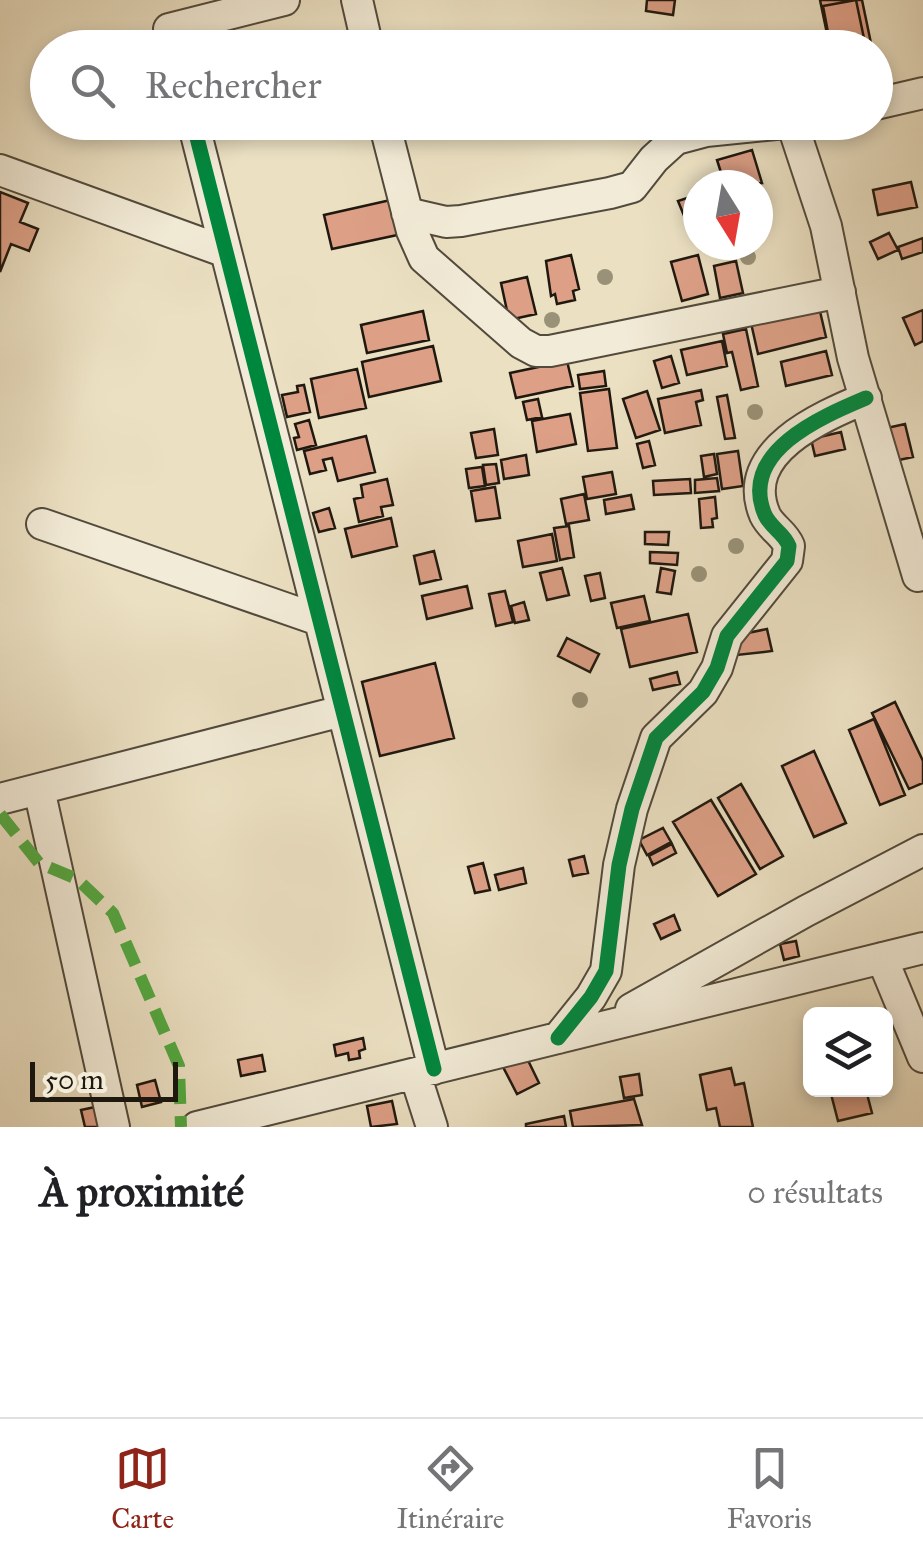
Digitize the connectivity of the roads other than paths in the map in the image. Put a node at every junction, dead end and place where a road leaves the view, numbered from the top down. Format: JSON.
{"nodes":[{"id":1,"x":284,"y":0,"type":"edge"},
{"id":2,"x":357,"y":0,"type":"edge"},
{"id":3,"x":168,"y":25,"type":"edge"},
{"id":4,"x":364,"y":30,"type":"edge"},
{"id":5,"x":923,"y":93,"type":"edge"},
{"id":6,"x":893,"y":100,"type":"edge"},
{"id":7,"x":198,"y":140,"type":"edge"},
{"id":8,"x":389,"y":140,"type":"edge"},
{"id":9,"x":675,"y":140,"type":"edge"},
{"id":10,"x":799,"y":140,"type":"edge"},
{"id":11,"x":0,"y":170,"type":"edge"},
{"id":12,"x":407,"y":213,"type":"junction"},
{"id":13,"x":226,"y":252,"type":"junction"},
{"id":14,"x":840,"y":292,"type":"junction"},
{"id":15,"x":866,"y":398,"type":"junction"},
{"id":16,"x":42,"y":524,"type":"dead end"},
{"id":17,"x":918,"y":576,"type":"dead end"},
{"id":18,"x":319,"y":620,"type":"junction"},
{"id":19,"x":342,"y":711,"type":"junction"},
{"id":20,"x":39,"y":789,"type":"junction"},
{"id":21,"x":0,"y":799,"type":"edge"},
{"id":22,"x":923,"y":850,"type":"edge"},
{"id":23,"x":923,"y":948,"type":"edge"},
{"id":24,"x":882,"y":958,"type":"junction"},
{"id":25,"x":910,"y":1002,"type":"edge"},
{"id":26,"x":595,"y":1029,"type":"junction"},
{"id":27,"x":558,"y":1038,"type":"junction"},
{"id":28,"x":923,"y":1057,"type":"edge"},
{"id":29,"x":424,"y":1071,"type":"junction"},
{"id":30,"x":114,"y":1127,"type":"edge"},
{"id":31,"x":197,"y":1127,"type":"edge"},
{"id":32,"x":432,"y":1127,"type":"edge"}],
"edges":[{"from":1,"to":3,"type":"street"},
{"from":2,"to":4,"type":"street"},
{"from":5,"to":6,"type":"street"},
{"from":7,"to":13,"type":"street"},
{"from":8,"to":12,"type":"street"},
{"from":9,"to":12,"type":"street"},
{"from":10,"to":14,"type":"street"},
{"from":11,"to":13,"type":"street"},
{"from":12,"to":14,"type":"street"},
{"from":13,"to":18,"type":"street"},
{"from":14,"to":15,"type":"street"},
{"from":15,"to":17,"type":"street"},
{"from":15,"to":27,"type":"street"},
{"from":16,"to":18,"type":"street"},
{"from":18,"to":19,"type":"street"},
{"from":19,"to":20,"type":"street"},
{"from":19,"to":29,"type":"street"},
{"from":20,"to":21,"type":"street"},
{"from":20,"to":30,"type":"street"},
{"from":22,"to":26,"type":"street"},
{"from":23,"to":24,"type":"street"},
{"from":24,"to":25,"type":"street"},
{"from":24,"to":26,"type":"street"},
{"from":25,"to":28,"type":"street"},
{"from":26,"to":27,"type":"street"},
{"from":27,"to":29,"type":"street"},
{"from":29,"to":31,"type":"street"},
{"from":29,"to":32,"type":"street"}]}
